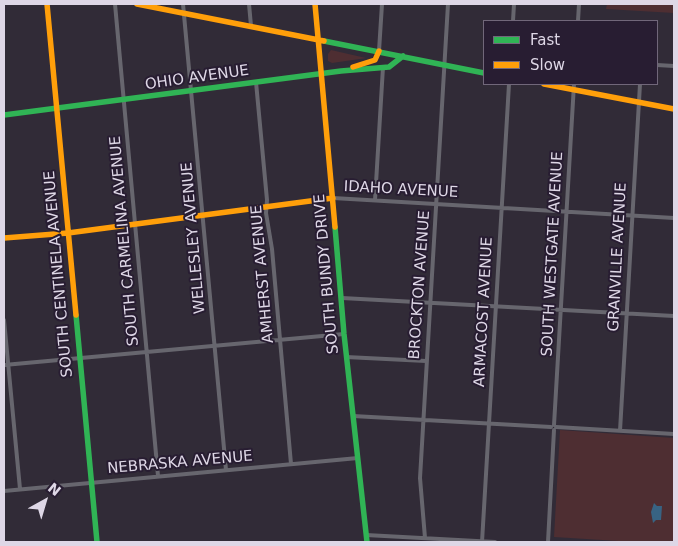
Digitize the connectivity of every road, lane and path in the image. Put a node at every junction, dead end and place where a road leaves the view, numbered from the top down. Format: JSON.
{"nodes":[{"id":1,"x":47,"y":4,"type":"edge"},
{"id":2,"x":115,"y":4,"type":"edge"},
{"id":3,"x":137,"y":4,"type":"edge"},
{"id":4,"x":183,"y":4,"type":"edge"},
{"id":5,"x":249,"y":4,"type":"edge"},
{"id":6,"x":315,"y":4,"type":"edge"},
{"id":7,"x":382,"y":4,"type":"edge"},
{"id":8,"x":448,"y":4,"type":"edge"},
{"id":9,"x":514,"y":4,"type":"edge"},
{"id":10,"x":579,"y":4,"type":"edge"},
{"id":11,"x":184,"y":13,"type":"junction"},
{"id":12,"x":512,"y":20,"type":"edge"},
{"id":13,"x":578,"y":20,"type":"edge"},
{"id":14,"x":250,"y":26,"type":"junction"},
{"id":15,"x":318,"y":39,"type":"junction"},
{"id":16,"x":379,"y":51,"type":"junction"},
{"id":17,"x":403,"y":56,"type":"junction"},
{"id":18,"x":444,"y":64,"type":"junction"},
{"id":19,"x":658,"y":65,"type":"edge"},
{"id":20,"x":674,"y":66,"type":"edge"},
{"id":21,"x":383,"y":68,"type":"junction"},
{"id":22,"x":341,"y":71,"type":"junction"},
{"id":23,"x":483,"y":72,"type":"edge"},
{"id":24,"x":322,"y":74,"type":"junction"},
{"id":25,"x":256,"y":82,"type":"junction"},
{"id":26,"x":509,"y":85,"type":"edge"},
{"id":27,"x":554,"y":85,"type":"edge"},
{"id":28,"x":640,"y":85,"type":"edge"},
{"id":29,"x":574,"y":87,"type":"edge"},
{"id":30,"x":192,"y":91,"type":"junction"},
{"id":31,"x":124,"y":100,"type":"junction"},
{"id":32,"x":639,"y":102,"type":"junction"},
{"id":33,"x":57,"y":108,"type":"junction"},
{"id":34,"x":674,"y":109,"type":"edge"},
{"id":35,"x":4,"y":111,"type":"edge"},
{"id":36,"x":21,"y":112,"type":"junction"},
{"id":37,"x":4,"y":115,"type":"edge"},
{"id":38,"x":333,"y":198,"type":"junction"},
{"id":39,"x":375,"y":200,"type":"junction"},
{"id":40,"x":436,"y":204,"type":"junction"},
{"id":41,"x":267,"y":207,"type":"junction"},
{"id":42,"x":501,"y":208,"type":"junction"},
{"id":43,"x":566,"y":212,"type":"junction"},
{"id":44,"x":203,"y":216,"type":"junction"},
{"id":45,"x":632,"y":216,"type":"junction"},
{"id":46,"x":674,"y":218,"type":"edge"},
{"id":47,"x":135,"y":224,"type":"junction"},
{"id":48,"x":68,"y":233,"type":"junction"},
{"id":49,"x":4,"y":238,"type":"edge"},
{"id":50,"x":342,"y":298,"type":"junction"},
{"id":51,"x":430,"y":303,"type":"junction"},
{"id":52,"x":496,"y":306,"type":"junction"},
{"id":53,"x":561,"y":310,"type":"junction"},
{"id":54,"x":626,"y":314,"type":"junction"},
{"id":55,"x":674,"y":316,"type":"edge"},
{"id":56,"x":4,"y":320,"type":"edge"},
{"id":57,"x":344,"y":334,"type":"junction"},
{"id":58,"x":280,"y":340,"type":"junction"},
{"id":59,"x":215,"y":345,"type":"junction"},
{"id":60,"x":147,"y":352,"type":"junction"},
{"id":61,"x":346,"y":357,"type":"junction"},
{"id":62,"x":79,"y":358,"type":"junction"},
{"id":63,"x":426,"y":361,"type":"junction"},
{"id":64,"x":6,"y":365,"type":"edge"},
{"id":65,"x":353,"y":416,"type":"junction"},
{"id":66,"x":424,"y":420,"type":"junction"},
{"id":67,"x":488,"y":424,"type":"junction"},
{"id":68,"x":554,"y":427,"type":"junction"},
{"id":69,"x":620,"y":431,"type":"junction"},
{"id":70,"x":674,"y":434,"type":"edge"},
{"id":71,"x":358,"y":458,"type":"junction"},
{"id":72,"x":291,"y":464,"type":"junction"},
{"id":73,"x":226,"y":470,"type":"junction"},
{"id":74,"x":158,"y":476,"type":"junction"},
{"id":75,"x":91,"y":483,"type":"junction"},
{"id":76,"x":20,"y":489,"type":"junction"},
{"id":77,"x":4,"y":491,"type":"edge"},
{"id":78,"x":425,"y":538,"type":"junction"},
{"id":79,"x":366,"y":539,"type":"edge"},
{"id":80,"x":97,"y":542,"type":"edge"},
{"id":81,"x":482,"y":542,"type":"edge"},
{"id":82,"x":495,"y":542,"type":"edge"},
{"id":83,"x":548,"y":542,"type":"edge"}],
"edges":[{"from":1,"to":33,"type":"street","name":"SOUTH CENTINELA AVENUE"},
{"from":2,"to":31,"type":"street","name":"SOUTH CARMELINA AVENUE"},
{"from":3,"to":11,"type":"street"},
{"from":4,"to":11,"type":"street","name":"WELLESLEY AVENUE"},
{"from":5,"to":14,"type":"street"},
{"from":6,"to":15,"type":"street","name":"SOUTH BUNDY DRIVE"},
{"from":7,"to":16,"type":"street"},
{"from":8,"to":18,"type":"street","name":"BROCKTON AVENUE"},
{"from":9,"to":12,"type":"street"},
{"from":10,"to":13,"type":"street"},
{"from":11,"to":14,"type":"street"},
{"from":11,"to":30,"type":"street","name":"WELLESLEY AVENUE"},
{"from":14,"to":15,"type":"street"},
{"from":15,"to":16,"type":"street"},
{"from":15,"to":24,"type":"street","name":"SOUTH BUNDY DRIVE"},
{"from":16,"to":17,"type":"street"},
{"from":16,"to":22,"type":"street","name":"OHIO AVENUE"},
{"from":17,"to":18,"type":"street"},
{"from":17,"to":21,"type":"street","name":"OHIO AVENUE"},
{"from":18,"to":23,"type":"street"},
{"from":18,"to":40,"type":"street","name":"BROCKTON AVENUE"},
{"from":19,"to":20,"type":"street"},
{"from":21,"to":22,"type":"street","name":"OHIO AVENUE"},
{"from":21,"to":39,"type":"street"},
{"from":22,"to":24,"type":"street","name":"OHIO AVENUE"},
{"from":24,"to":25,"type":"street","name":"OHIO AVENUE"},
{"from":24,"to":38,"type":"street","name":"SOUTH BUNDY DRIVE"},
{"from":25,"to":30,"type":"street","name":"OHIO AVENUE"},
{"from":25,"to":41,"type":"street","name":"AMHERST AVENUE"},
{"from":26,"to":42,"type":"street","name":"ARMACOST AVENUE"},
{"from":27,"to":29,"type":"street"},
{"from":28,"to":32,"type":"street","name":"GRANVILLE AVENUE"},
{"from":29,"to":32,"type":"street"},
{"from":29,"to":43,"type":"street","name":"SOUTH WESTGATE AVENUE"},
{"from":30,"to":31,"type":"street","name":"OHIO AVENUE"},
{"from":30,"to":44,"type":"street","name":"WELLESLEY AVENUE"},
{"from":31,"to":33,"type":"street","name":"OHIO AVENUE"},
{"from":31,"to":47,"type":"street","name":"SOUTH CARMELINA AVENUE"},
{"from":32,"to":34,"type":"street"},
{"from":32,"to":45,"type":"street","name":"GRANVILLE AVENUE"},
{"from":33,"to":36,"type":"street","name":"OHIO AVENUE"},
{"from":33,"to":48,"type":"street","name":"SOUTH CENTINELA AVENUE"},
{"from":35,"to":36,"type":"street"},
{"from":36,"to":37,"type":"street"},
{"from":38,"to":39,"type":"street","name":"IDAHO AVENUE"},
{"from":38,"to":41,"type":"street","name":"IDAHO AVENUE"},
{"from":38,"to":50,"type":"street","name":"SOUTH BUNDY DRIVE"},
{"from":39,"to":40,"type":"street","name":"IDAHO AVENUE"},
{"from":40,"to":42,"type":"street","name":"IDAHO AVENUE"},
{"from":40,"to":51,"type":"street","name":"BROCKTON AVENUE"},
{"from":41,"to":44,"type":"street","name":"IDAHO AVENUE"},
{"from":41,"to":58,"type":"street","name":"AMHERST AVENUE"},
{"from":42,"to":43,"type":"street","name":"IDAHO AVENUE"},
{"from":42,"to":52,"type":"street","name":"ARMACOST AVENUE"},
{"from":43,"to":45,"type":"street","name":"IDAHO AVENUE"},
{"from":43,"to":53,"type":"street","name":"SOUTH WESTGATE AVENUE"},
{"from":44,"to":47,"type":"street","name":"IDAHO AVENUE"},
{"from":44,"to":59,"type":"street","name":"WELLESLEY AVENUE"},
{"from":45,"to":46,"type":"street","name":"IDAHO AVENUE"},
{"from":45,"to":54,"type":"street","name":"GRANVILLE AVENUE"},
{"from":47,"to":48,"type":"street","name":"IDAHO AVENUE"},
{"from":47,"to":60,"type":"street","name":"SOUTH CARMELINA AVENUE"},
{"from":48,"to":49,"type":"street","name":"IDAHO AVENUE"},
{"from":48,"to":62,"type":"street","name":"SOUTH CENTINELA AVENUE"},
{"from":50,"to":51,"type":"street"},
{"from":50,"to":57,"type":"street","name":"SOUTH BUNDY DRIVE"},
{"from":51,"to":52,"type":"street"},
{"from":51,"to":63,"type":"street","name":"BROCKTON AVENUE"},
{"from":52,"to":53,"type":"street"},
{"from":52,"to":67,"type":"street","name":"ARMACOST AVENUE"},
{"from":53,"to":54,"type":"street"},
{"from":53,"to":68,"type":"street","name":"SOUTH WESTGATE AVENUE"},
{"from":54,"to":55,"type":"street"},
{"from":54,"to":69,"type":"street","name":"GRANVILLE AVENUE"},
{"from":56,"to":64,"type":"street"},
{"from":57,"to":58,"type":"street"},
{"from":57,"to":61,"type":"street","name":"SOUTH BUNDY DRIVE"},
{"from":58,"to":59,"type":"street"},
{"from":58,"to":72,"type":"street","name":"AMHERST AVENUE"},
{"from":59,"to":60,"type":"street"},
{"from":59,"to":73,"type":"street","name":"WELLESLEY AVENUE"},
{"from":60,"to":62,"type":"street"},
{"from":60,"to":74,"type":"street","name":"SOUTH CARMELINA AVENUE"},
{"from":61,"to":63,"type":"street"},
{"from":61,"to":65,"type":"street","name":"SOUTH BUNDY DRIVE"},
{"from":62,"to":64,"type":"street"},
{"from":62,"to":75,"type":"street","name":"SOUTH CENTINELA AVENUE"},
{"from":63,"to":66,"type":"street","name":"BROCKTON AVENUE"},
{"from":64,"to":76,"type":"street"},
{"from":65,"to":66,"type":"street"},
{"from":65,"to":71,"type":"street","name":"SOUTH BUNDY DRIVE"},
{"from":66,"to":67,"type":"street"},
{"from":66,"to":78,"type":"street","name":"BROCKTON AVENUE"},
{"from":67,"to":68,"type":"street"},
{"from":67,"to":81,"type":"street","name":"ARMACOST AVENUE"},
{"from":68,"to":69,"type":"street"},
{"from":68,"to":83,"type":"street","name":"SOUTH WESTGATE AVENUE"},
{"from":69,"to":70,"type":"street"},
{"from":71,"to":72,"type":"street","name":"NEBRASKA AVENUE"},
{"from":71,"to":79,"type":"street","name":"SOUTH BUNDY DRIVE"},
{"from":72,"to":73,"type":"street","name":"NEBRASKA AVENUE"},
{"from":73,"to":74,"type":"street","name":"NEBRASKA AVENUE"},
{"from":74,"to":75,"type":"street","name":"NEBRASKA AVENUE"},
{"from":75,"to":76,"type":"street","name":"NEBRASKA AVENUE"},
{"from":75,"to":80,"type":"street","name":"SOUTH CENTINELA AVENUE"},
{"from":76,"to":77,"type":"street","name":"NEBRASKA AVENUE"},
{"from":78,"to":79,"type":"street"},
{"from":78,"to":81,"type":"street"},
{"from":81,"to":82,"type":"street"}]}
